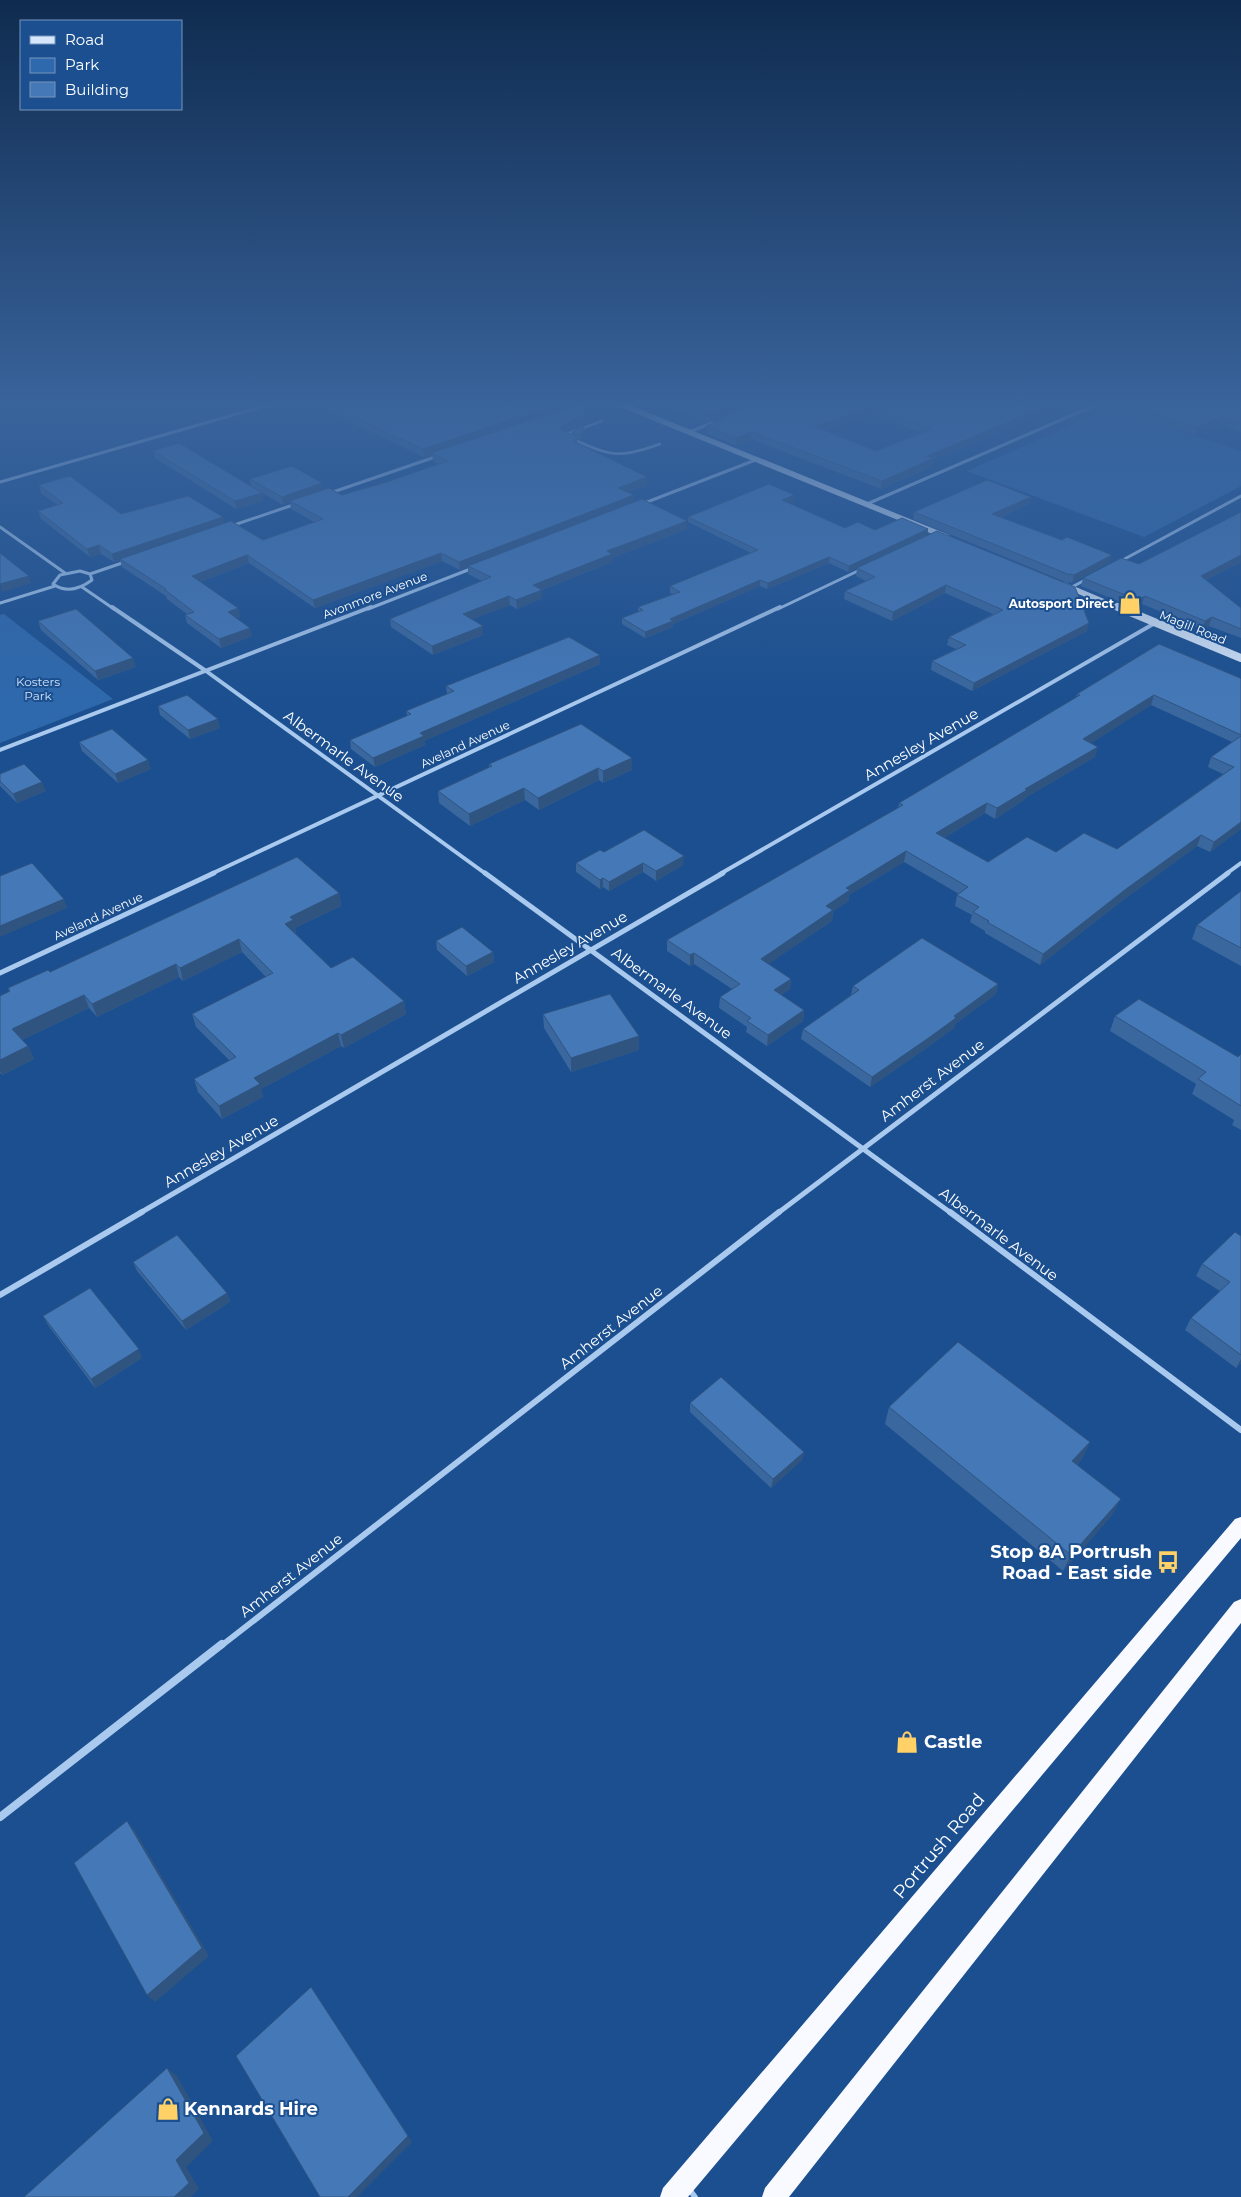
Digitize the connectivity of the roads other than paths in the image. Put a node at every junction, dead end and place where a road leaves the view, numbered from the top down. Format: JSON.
{"nodes":[{"id":1,"x":646,"y":503,"type":"edge"},
{"id":2,"x":863,"y":503,"type":"edge"},
{"id":3,"x":870,"y":503,"type":"edge"},
{"id":4,"x":1229,"y":503,"type":"edge"},
{"id":5,"x":297,"y":504,"type":"edge"},
{"id":6,"x":867,"y":504,"type":"junction"},
{"id":7,"x":634,"y":507,"type":"edge"},
{"id":8,"x":0,"y":527,"type":"edge"},
{"id":9,"x":222,"y":530,"type":"edge"},
{"id":10,"x":954,"y":540,"type":"edge"},
{"id":11,"x":128,"y":561,"type":"edge"},
{"id":12,"x":1115,"y":564,"type":"edge"},
{"id":13,"x":476,"y":567,"type":"edge"},
{"id":14,"x":866,"y":567,"type":"edge"},
{"id":15,"x":65,"y":573,"type":"junction"},
{"id":16,"x":90,"y":574,"type":"junction"},
{"id":17,"x":1089,"y":578,"type":"edge"},
{"id":18,"x":1061,"y":584,"type":"edge"},
{"id":19,"x":55,"y":586,"type":"junction"},
{"id":20,"x":82,"y":587,"type":"junction"},
{"id":21,"x":1070,"y":588,"type":"junction"},
{"id":22,"x":0,"y":603,"type":"edge"},
{"id":23,"x":1155,"y":624,"type":"junction"},
{"id":24,"x":1241,"y":658,"type":"edge"},
{"id":25,"x":206,"y":671,"type":"junction"},
{"id":26,"x":0,"y":750,"type":"edge"},
{"id":27,"x":378,"y":796,"type":"junction"},
{"id":28,"x":1241,"y":863,"type":"edge"},
{"id":29,"x":590,"y":949,"type":"junction"},
{"id":30,"x":0,"y":972,"type":"edge"},
{"id":31,"x":863,"y":1147,"type":"junction"},
{"id":32,"x":0,"y":1294,"type":"edge"},
{"id":33,"x":1241,"y":1430,"type":"edge"},
{"id":34,"x":1241,"y":1525,"type":"edge"},
{"id":35,"x":1241,"y":1608,"type":"edge"},
{"id":36,"x":0,"y":1817,"type":"edge"},
{"id":37,"x":684,"y":2192,"type":"edge"},
{"id":38,"x":774,"y":2197,"type":"edge"}],
"edges":[{"from":1,"to":7,"type":"street"},
{"from":2,"to":6,"type":"main road"},
{"from":3,"to":6,"type":"street"},
{"from":4,"to":12,"type":"street"},
{"from":5,"to":9,"type":"street"},
{"from":6,"to":10,"type":"main road"},
{"from":8,"to":15,"type":"street"},
{"from":11,"to":16,"type":"street"},
{"from":13,"to":25,"type":"street","name":"Avonmore Avenue"},
{"from":14,"to":27,"type":"street","name":"Aveland Avenue"},
{"from":15,"to":16,"type":"street"},
{"from":15,"to":19,"type":"street"},
{"from":16,"to":20,"type":"street"},
{"from":17,"to":21,"type":"street"},
{"from":18,"to":21,"type":"main road","name":"Magill Road"},
{"from":19,"to":20,"type":"street"},
{"from":19,"to":22,"type":"street"},
{"from":20,"to":25,"type":"street","name":"Albermarle Avenue"},
{"from":21,"to":23,"type":"main road","name":"Magill Road"},
{"from":23,"to":24,"type":"main road","name":"Magill Road"},
{"from":23,"to":29,"type":"street","name":"Annesley Avenue"},
{"from":25,"to":26,"type":"street","name":"Avonmore Avenue"},
{"from":25,"to":27,"type":"street","name":"Albermarle Avenue"},
{"from":27,"to":29,"type":"street","name":"Albermarle Avenue"},
{"from":27,"to":30,"type":"street","name":"Aveland Avenue"},
{"from":28,"to":31,"type":"street","name":"Amherst Avenue"},
{"from":29,"to":31,"type":"street","name":"Albermarle Avenue"},
{"from":29,"to":32,"type":"street","name":"Annesley Avenue"},
{"from":31,"to":33,"type":"street","name":"Albermarle Avenue"},
{"from":31,"to":36,"type":"street","name":"Amherst Avenue"},
{"from":34,"to":37,"type":"highway","name":"Portrush Road"},
{"from":35,"to":38,"type":"highway"}]}
